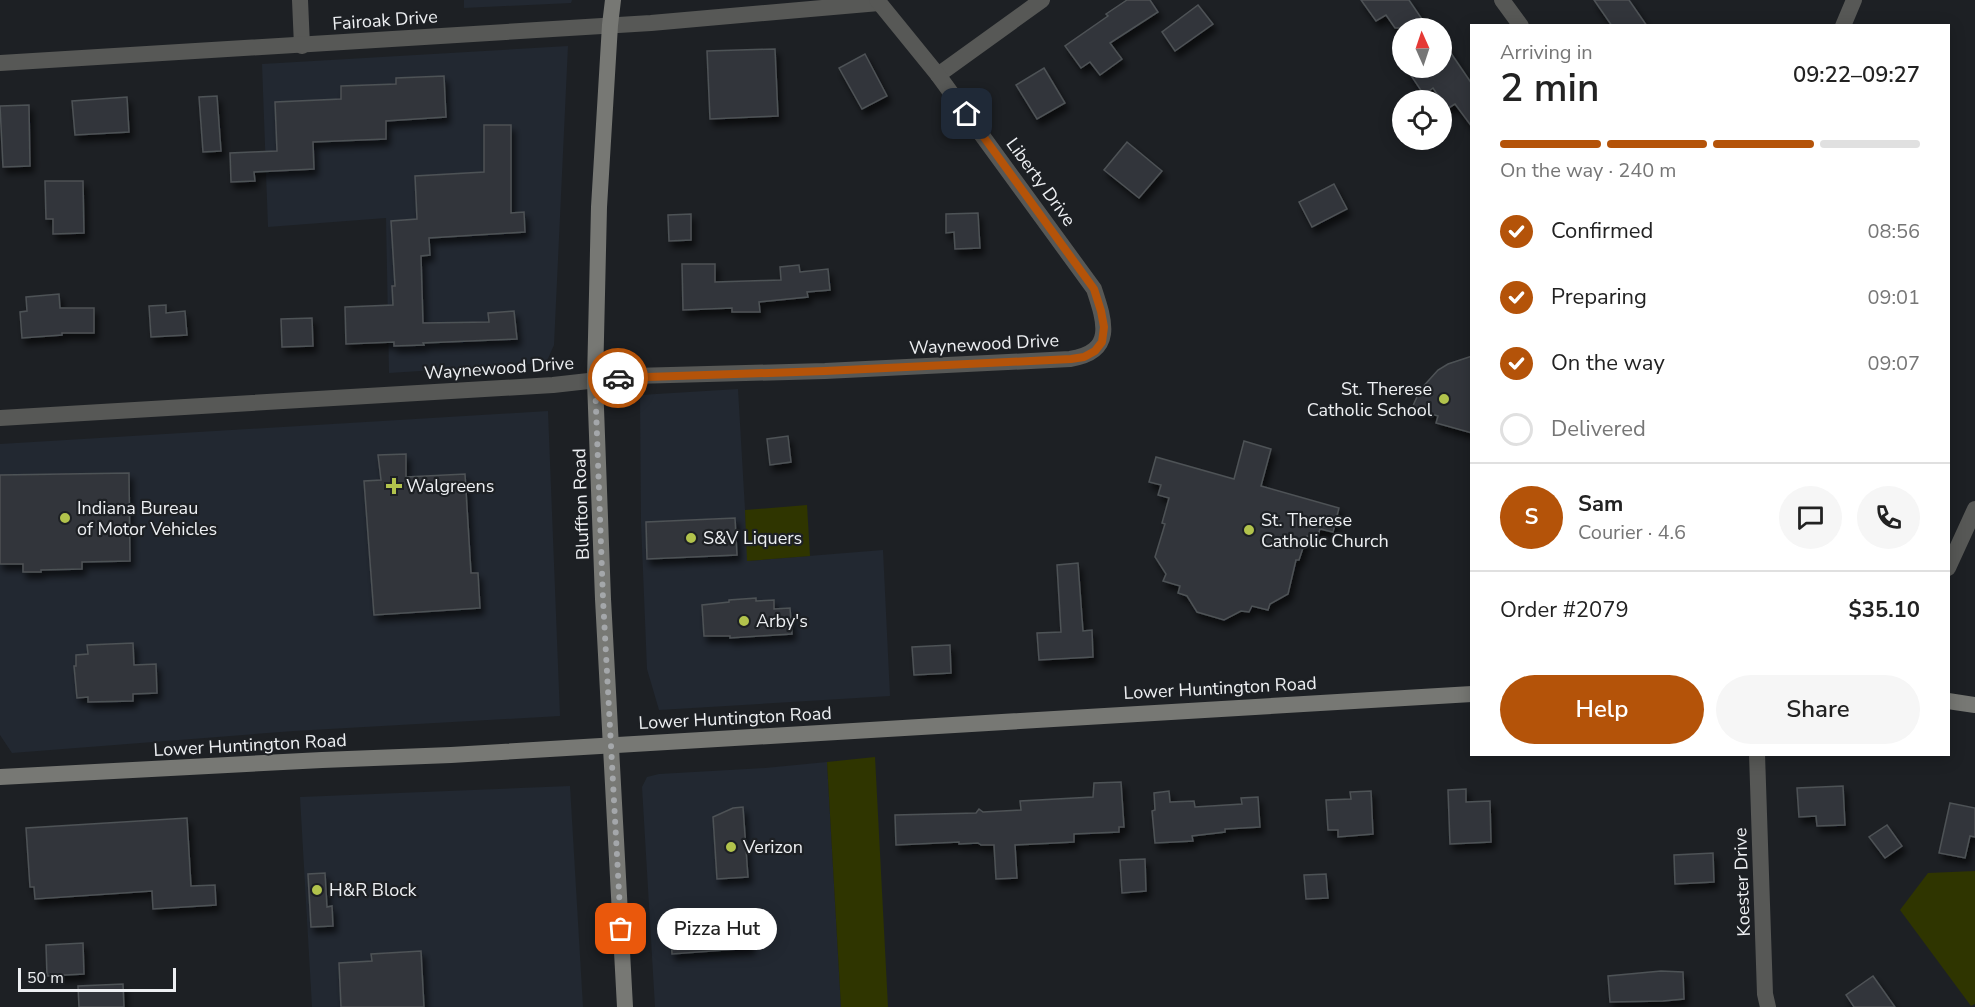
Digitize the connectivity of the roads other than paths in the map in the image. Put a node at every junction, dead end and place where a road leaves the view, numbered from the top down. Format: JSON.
{"nodes":[{"id":1,"x":300,"y":0,"type":"edge"},
{"id":2,"x":613,"y":0,"type":"edge"},
{"id":3,"x":1042,"y":0,"type":"edge"},
{"id":4,"x":1502,"y":0,"type":"edge"},
{"id":5,"x":1854,"y":0,"type":"edge"},
{"id":6,"x":878,"y":1,"type":"edge"},
{"id":7,"x":1520,"y":24,"type":"edge"},
{"id":8,"x":1844,"y":24,"type":"edge"},
{"id":9,"x":610,"y":25,"type":"junction"},
{"id":10,"x":302,"y":46,"type":"junction"},
{"id":11,"x":0,"y":63,"type":"edge"},
{"id":12,"x":938,"y":75,"type":"junction"},
{"id":13,"x":1102,"y":342,"type":"joint"},
{"id":14,"x":595,"y":381,"type":"junction"},
{"id":15,"x":0,"y":418,"type":"edge"},
{"id":16,"x":1975,"y":509,"type":"edge"},
{"id":17,"x":1950,"y":564,"type":"edge"},
{"id":18,"x":1470,"y":694,"type":"edge"},
{"id":19,"x":1950,"y":700,"type":"edge"},
{"id":20,"x":1975,"y":705,"type":"edge"},
{"id":21,"x":611,"y":744,"type":"junction"},
{"id":22,"x":1757,"y":756,"type":"edge"},
{"id":23,"x":0,"y":777,"type":"edge"},
{"id":24,"x":625,"y":1007,"type":"edge"},
{"id":25,"x":1768,"y":1007,"type":"edge"}],
"edges":[{"from":1,"to":10,"type":"street"},
{"from":2,"to":9,"type":"main road","name":"Bluffton Road"},
{"from":3,"to":12,"type":"street"},
{"from":4,"to":7,"type":"street"},
{"from":5,"to":8,"type":"street"},
{"from":6,"to":9,"type":"street","name":"Fairoak Drive"},
{"from":6,"to":12,"type":"street","name":"Liberty Drive"},
{"from":9,"to":10,"type":"street","name":"Fairoak Drive"},
{"from":9,"to":14,"type":"main road","name":"Bluffton Road"},
{"from":10,"to":11,"type":"street","name":"Fairoak Drive"},
{"from":12,"to":13,"type":"street","name":"Liberty Drive"},
{"from":13,"to":14,"type":"street","name":"Waynewood Drive"},
{"from":14,"to":15,"type":"street","name":"Waynewood Drive"},
{"from":14,"to":21,"type":"main road","name":"Bluffton Road"},
{"from":16,"to":17,"type":"street"},
{"from":18,"to":21,"type":"main road","name":"Lower Huntington Road"},
{"from":19,"to":20,"type":"main road"},
{"from":21,"to":23,"type":"main road","name":"Lower Huntington Road"},
{"from":21,"to":24,"type":"main road","name":"Bluffton Road"},
{"from":22,"to":25,"type":"street","name":"Koester Drive"}]}
